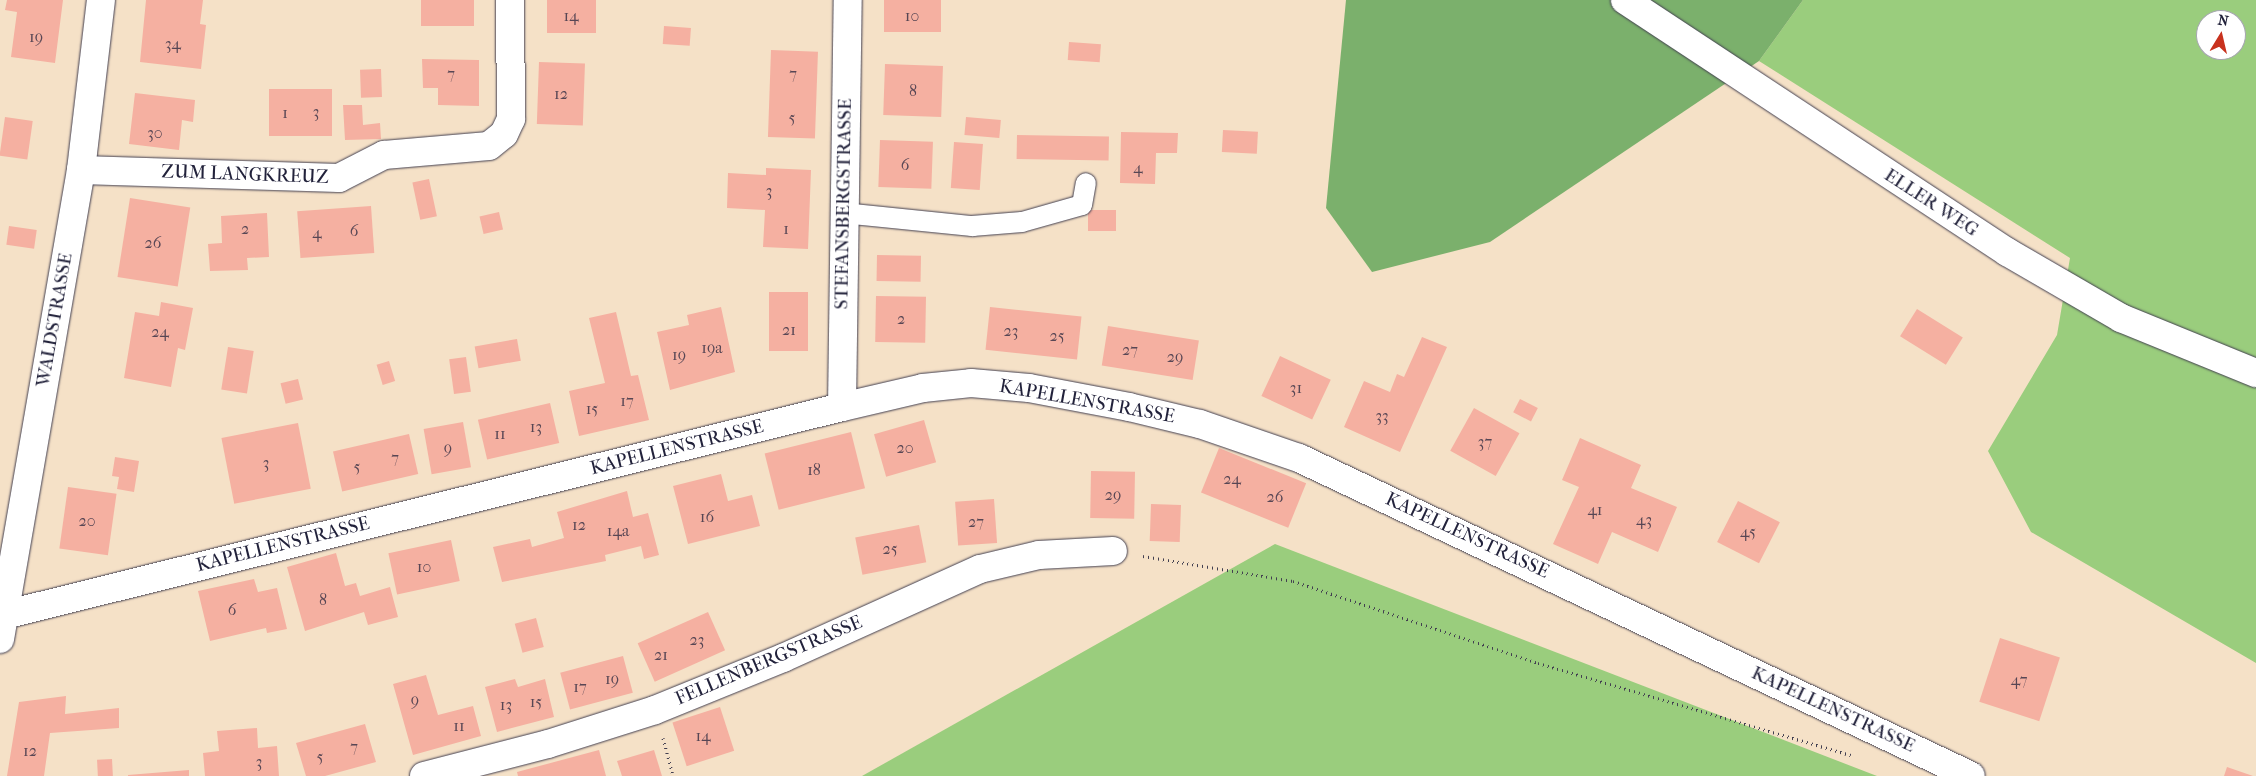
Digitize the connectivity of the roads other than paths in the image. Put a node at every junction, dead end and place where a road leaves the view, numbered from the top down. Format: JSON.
{"nodes":[{"id":1,"x":101,"y":0,"type":"edge"},
{"id":2,"x":510,"y":0,"type":"edge"},
{"id":3,"x":848,"y":0,"type":"edge"},
{"id":4,"x":1626,"y":0,"type":"edge"},
{"id":5,"x":81,"y":170,"type":"junction"},
{"id":6,"x":1086,"y":183,"type":"dead end"},
{"id":7,"x":843,"y":213,"type":"junction"},
{"id":8,"x":2256,"y":373,"type":"edge"},
{"id":9,"x":842,"y":407,"type":"junction"},
{"id":10,"x":1113,"y":551,"type":"road end"},
{"id":11,"x":2,"y":627,"type":"edge"},
{"id":12,"x":424,"y":776,"type":"edge"},
{"id":13,"x":1971,"y":776,"type":"edge"}],
"edges":[{"from":1,"to":5,"type":"street","name":"WALDSTRASSE"},
{"from":2,"to":5,"type":"street","name":"ZUM LANGKREUZ"},
{"from":3,"to":7,"type":"street","name":"STEFANSBERGSTRASSE"},
{"from":4,"to":8,"type":"street","name":"ELLER WEG"},
{"from":5,"to":11,"type":"street","name":"WALDSTRASSE"},
{"from":6,"to":7,"type":"lane"},
{"from":7,"to":9,"type":"street","name":"STEFANSBERGSTRASSE"},
{"from":9,"to":11,"type":"street","name":"KAPELLENSTRASSE"},
{"from":9,"to":13,"type":"street","name":"KAPELLENSTRASSE"},
{"from":10,"to":12,"type":"street","name":"FELLENBERGSTRASSE"}]}
